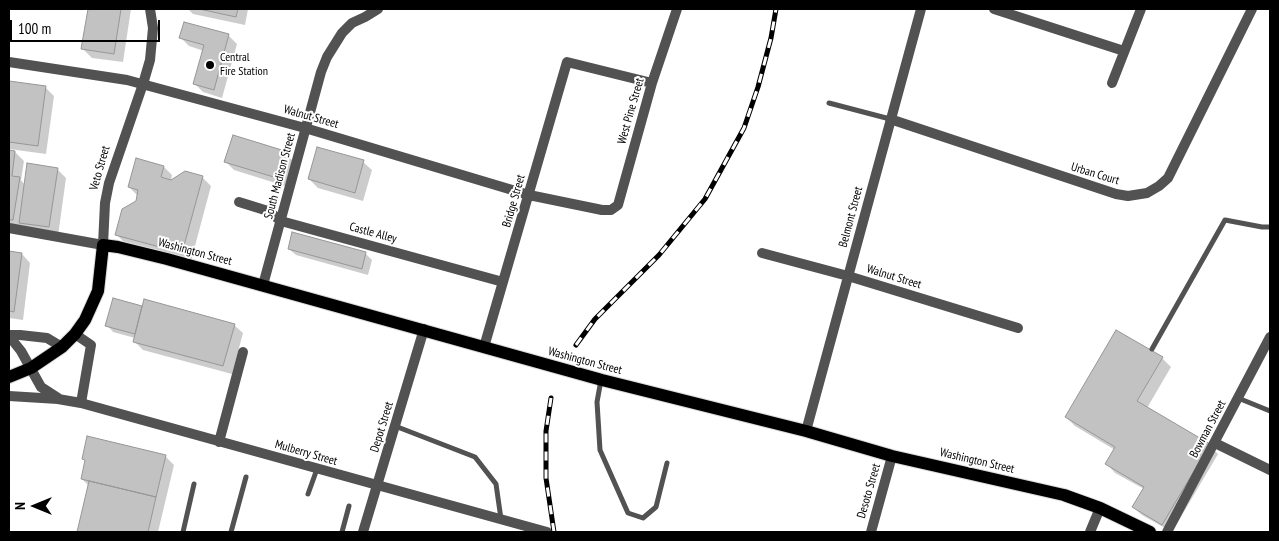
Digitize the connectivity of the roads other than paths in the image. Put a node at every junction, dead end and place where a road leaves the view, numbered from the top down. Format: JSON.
{"nodes":[{"id":1,"x":150,"y":9,"type":"edge"},
{"id":2,"x":378,"y":9,"type":"edge"},
{"id":3,"x":677,"y":9,"type":"edge"},
{"id":4,"x":921,"y":9,"type":"edge"},
{"id":5,"x":994,"y":9,"type":"edge"},
{"id":6,"x":1141,"y":9,"type":"edge"},
{"id":7,"x":1252,"y":9,"type":"edge"},
{"id":8,"x":1124,"y":51,"type":"junction"},
{"id":9,"x":9,"y":62,"type":"edge"},
{"id":10,"x":652,"y":83,"type":"junction"},
{"id":11,"x":1112,"y":83,"type":"dead end"},
{"id":12,"x":143,"y":84,"type":"junction"},
{"id":13,"x":829,"y":103,"type":"dead end"},
{"id":14,"x":890,"y":120,"type":"junction"},
{"id":15,"x":305,"y":128,"type":"junction"},
{"id":16,"x":529,"y":195,"type":"junction"},
{"id":17,"x":239,"y":202,"type":"dead end"},
{"id":18,"x":602,"y":210,"type":"joint"},
{"id":19,"x":281,"y":221,"type":"junction"},
{"id":20,"x":1270,"y":226,"type":"edge"},
{"id":21,"x":9,"y":228,"type":"edge"},
{"id":22,"x":103,"y":245,"type":"junction"},
{"id":23,"x":762,"y":253,"type":"dead end"},
{"id":24,"x":848,"y":276,"type":"junction"},
{"id":25,"x":504,"y":282,"type":"junction"},
{"id":26,"x":263,"y":285,"type":"junction"},
{"id":27,"x":1018,"y":328,"type":"dead end"},
{"id":28,"x":424,"y":329,"type":"junction"},
{"id":29,"x":75,"y":334,"type":"junction"},
{"id":30,"x":9,"y":336,"type":"edge"},
{"id":31,"x":1270,"y":337,"type":"edge"},
{"id":32,"x":62,"y":346,"type":"junction"},
{"id":33,"x":484,"y":346,"type":"junction"},
{"id":34,"x":1152,"y":349,"type":"dead end"},
{"id":35,"x":243,"y":352,"type":"dead end"},
{"id":36,"x":31,"y":368,"type":"junction"},
{"id":37,"x":9,"y":377,"type":"edge"},
{"id":38,"x":602,"y":380,"type":"junction"},
{"id":39,"x":9,"y":396,"type":"edge"},
{"id":40,"x":1238,"y":398,"type":"junction"},
{"id":41,"x":58,"y":399,"type":"junction"},
{"id":42,"x":81,"y":403,"type":"junction"},
{"id":43,"x":1270,"y":411,"type":"edge"},
{"id":44,"x":395,"y":426,"type":"junction"},
{"id":45,"x":806,"y":431,"type":"junction"},
{"id":46,"x":219,"y":442,"type":"junction"},
{"id":47,"x":1215,"y":443,"type":"junction"},
{"id":48,"x":892,"y":456,"type":"junction"},
{"id":49,"x":666,"y":464,"type":"dead end"},
{"id":50,"x":317,"y":469,"type":"junction"},
{"id":51,"x":1270,"y":470,"type":"edge"},
{"id":52,"x":246,"y":477,"type":"dead end"},
{"id":53,"x":194,"y":484,"type":"dead end"},
{"id":54,"x":377,"y":486,"type":"junction"},
{"id":55,"x":308,"y":494,"type":"dead end"},
{"id":56,"x":349,"y":506,"type":"dead end"},
{"id":57,"x":1100,"y":508,"type":"junction"},
{"id":58,"x":501,"y":519,"type":"junction"},
{"id":59,"x":183,"y":532,"type":"edge"},
{"id":60,"x":230,"y":532,"type":"edge"},
{"id":61,"x":342,"y":532,"type":"edge"},
{"id":62,"x":363,"y":532,"type":"edge"},
{"id":63,"x":547,"y":532,"type":"edge"},
{"id":64,"x":870,"y":532,"type":"edge"},
{"id":65,"x":1090,"y":532,"type":"edge"},
{"id":66,"x":1150,"y":532,"type":"edge"},
{"id":67,"x":1167,"y":532,"type":"edge"}],
"edges":[{"from":1,"to":12,"type":"street","name":"Veto Street"},
{"from":2,"to":15,"type":"street","name":"South Madison Street"},
{"from":3,"to":10,"type":"street","name":"West Pine Street"},
{"from":4,"to":14,"type":"street","name":"Belmont Street"},
{"from":5,"to":8,"type":"street"},
{"from":6,"to":8,"type":"street"},
{"from":7,"to":14,"type":"street","name":"Urban Court"},
{"from":8,"to":11,"type":"street"},
{"from":9,"to":12,"type":"street","name":"Walnut Street"},
{"from":10,"to":16,"type":"street","name":"Bridge Street"},
{"from":10,"to":18,"type":"street","name":"West Pine Street"},
{"from":12,"to":15,"type":"street","name":"Walnut Street"},
{"from":12,"to":22,"type":"street","name":"Veto Street"},
{"from":13,"to":14,"type":"lane"},
{"from":14,"to":24,"type":"street","name":"Belmont Street"},
{"from":15,"to":16,"type":"street","name":"Walnut Street"},
{"from":15,"to":19,"type":"street","name":"South Madison Street"},
{"from":16,"to":18,"type":"street","name":"Walnut Street"},
{"from":16,"to":25,"type":"street","name":"Bridge Street"},
{"from":17,"to":19,"type":"street","name":"Castle Alley"},
{"from":19,"to":25,"type":"street","name":"Castle Alley"},
{"from":19,"to":26,"type":"street","name":"South Madison Street"},
{"from":20,"to":34,"type":"lane"},
{"from":21,"to":22,"type":"street","name":"Washington Street"},
{"from":22,"to":26,"type":"main road","name":"Washington Street"},
{"from":22,"to":29,"type":"main road","name":"Veto Street"},
{"from":23,"to":24,"type":"street","name":"Walnut Street"},
{"from":24,"to":27,"type":"street","name":"Walnut Street"},
{"from":24,"to":45,"type":"street","name":"Belmont Street"},
{"from":25,"to":33,"type":"street","name":"Bridge Street"},
{"from":26,"to":28,"type":"main road","name":"Washington Street"},
{"from":28,"to":33,"type":"main road","name":"Washington Street"},
{"from":28,"to":44,"type":"street","name":"Depot Street"},
{"from":29,"to":32,"type":"main road","name":"Veto Street"},
{"from":29,"to":42,"type":"street"},
{"from":30,"to":32,"type":"street"},
{"from":30,"to":36,"type":"street","name":"Mulberry Street"},
{"from":31,"to":40,"type":"street","name":"Bowman Street"},
{"from":32,"to":36,"type":"main road","name":"Veto Street"},
{"from":33,"to":38,"type":"main road","name":"Washington Street"},
{"from":35,"to":46,"type":"street"},
{"from":36,"to":37,"type":"main road","name":"Veto Street"},
{"from":36,"to":41,"type":"street","name":"Mulberry Street"},
{"from":38,"to":45,"type":"main road","name":"Washington Street"},
{"from":38,"to":49,"type":"lane"},
{"from":39,"to":41,"type":"street","name":"Mulberry Street"},
{"from":40,"to":43,"type":"lane"},
{"from":40,"to":47,"type":"street","name":"Bowman Street"},
{"from":41,"to":42,"type":"street","name":"Mulberry Street"},
{"from":42,"to":46,"type":"street","name":"Mulberry Street"},
{"from":44,"to":54,"type":"street","name":"Depot Street"},
{"from":44,"to":58,"type":"lane"},
{"from":45,"to":48,"type":"main road","name":"Washington Street"},
{"from":46,"to":50,"type":"street","name":"Mulberry Street"},
{"from":47,"to":51,"type":"street"},
{"from":47,"to":67,"type":"street","name":"Bowman Street"},
{"from":48,"to":57,"type":"main road","name":"Washington Street"},
{"from":48,"to":64,"type":"street","name":"Desoto Street"},
{"from":50,"to":54,"type":"street","name":"Mulberry Street"},
{"from":50,"to":55,"type":"lane"},
{"from":52,"to":60,"type":"lane"},
{"from":53,"to":59,"type":"lane"},
{"from":54,"to":58,"type":"street","name":"Mulberry Street"},
{"from":54,"to":62,"type":"street","name":"Depot Street"},
{"from":56,"to":61,"type":"lane"},
{"from":57,"to":65,"type":"street"},
{"from":57,"to":66,"type":"main road","name":"Washington Street"},
{"from":58,"to":63,"type":"street","name":"Mulberry Street"}]}
